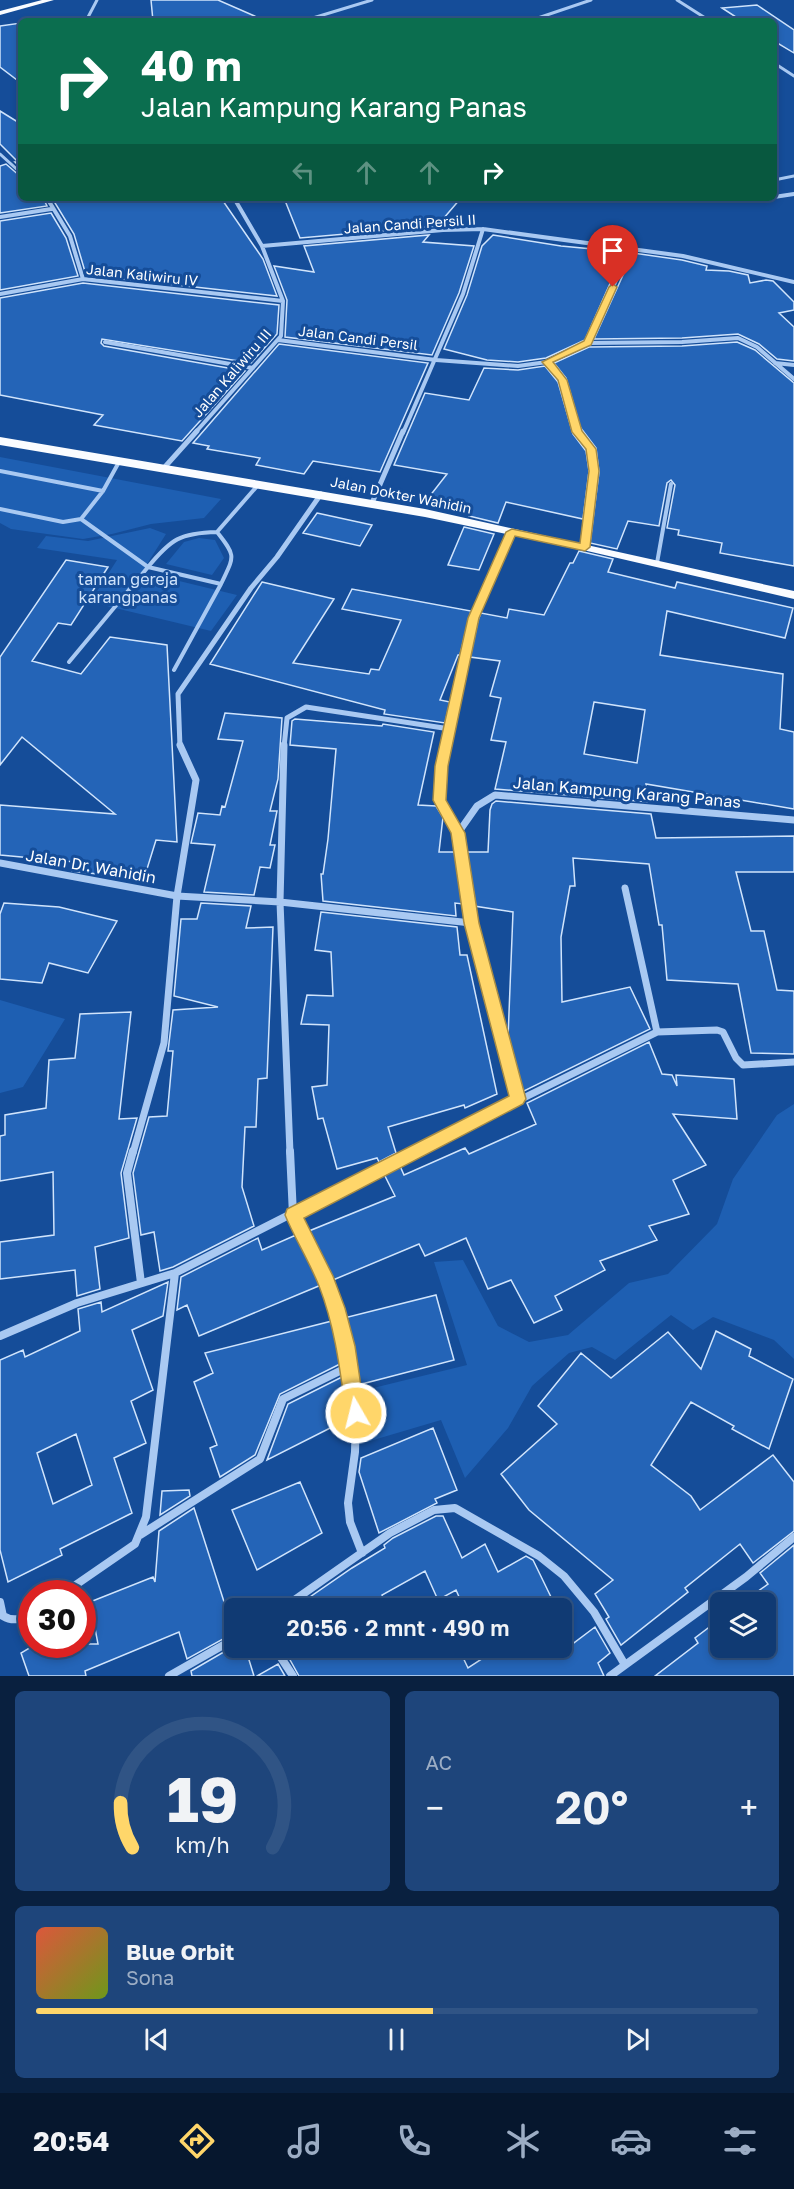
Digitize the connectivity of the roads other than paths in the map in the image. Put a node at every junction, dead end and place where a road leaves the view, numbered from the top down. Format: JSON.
{"nodes":[{"id":1,"x":50,"y":0,"type":"edge"},
{"id":2,"x":97,"y":0,"type":"edge"},
{"id":3,"x":372,"y":0,"type":"edge"},
{"id":4,"x":591,"y":0,"type":"edge"},
{"id":5,"x":677,"y":0,"type":"edge"},
{"id":6,"x":32,"y":2,"type":"edge"},
{"id":7,"x":0,"y":13,"type":"edge"},
{"id":8,"x":88,"y":18,"type":"edge"},
{"id":9,"x":313,"y":18,"type":"edge"},
{"id":10,"x":538,"y":18,"type":"edge"},
{"id":11,"x":705,"y":18,"type":"edge"},
{"id":12,"x":777,"y":65,"type":"edge"},
{"id":13,"x":794,"y":76,"type":"edge"},
{"id":14,"x":0,"y":154,"type":"edge"},
{"id":15,"x":18,"y":170,"type":"edge"},
{"id":16,"x":794,"y":176,"type":"edge"},
{"id":17,"x":777,"y":179,"type":"edge"},
{"id":18,"x":794,"y":194,"type":"edge"},
{"id":19,"x":777,"y":197,"type":"edge"},
{"id":20,"x":50,"y":201,"type":"edge"},
{"id":21,"x":236,"y":201,"type":"edge"},
{"id":22,"x":51,"y":208,"type":"junction"},
{"id":23,"x":0,"y":217,"type":"edge"},
{"id":24,"x":483,"y":229,"type":"junction"},
{"id":25,"x":262,"y":246,"type":"junction"},
{"id":26,"x":630,"y":249,"type":"junction"},
{"id":27,"x":83,"y":279,"type":"junction"},
{"id":28,"x":794,"y":282,"type":"edge"},
{"id":29,"x":0,"y":294,"type":"edge"},
{"id":30,"x":283,"y":301,"type":"junction"},
{"id":31,"x":278,"y":340,"type":"junction"},
{"id":32,"x":105,"y":342,"type":"dead end"},
{"id":33,"x":588,"y":343,"type":"junction"},
{"id":34,"x":436,"y":360,"type":"junction"},
{"id":35,"x":547,"y":362,"type":"junction"},
{"id":36,"x":775,"y":363,"type":"junction"},
{"id":37,"x":794,"y":365,"type":"edge"},
{"id":38,"x":253,"y":368,"type":"junction"},
{"id":39,"x":794,"y":379,"type":"edge"},
{"id":40,"x":0,"y":441,"type":"edge"},
{"id":41,"x":119,"y":462,"type":"junction"},
{"id":42,"x":163,"y":469,"type":"junction"},
{"id":43,"x":0,"y":471,"type":"edge"},
{"id":44,"x":260,"y":483,"type":"junction"},
{"id":45,"x":671,"y":484,"type":"dead end"},
{"id":46,"x":103,"y":491,"type":"junction"},
{"id":47,"x":321,"y":494,"type":"junction"},
{"id":48,"x":372,"y":503,"type":"junction"},
{"id":49,"x":0,"y":509,"type":"edge"},
{"id":50,"x":81,"y":519,"type":"junction"},
{"id":51,"x":218,"y":532,"type":"junction"},
{"id":52,"x":512,"y":532,"type":"junction"},
{"id":53,"x":585,"y":547,"type":"junction"},
{"id":54,"x":657,"y":563,"type":"junction"},
{"id":55,"x":148,"y":567,"type":"junction"},
{"id":56,"x":221,"y":584,"type":"junction"},
{"id":57,"x":794,"y":595,"type":"edge"},
{"id":58,"x":69,"y":662,"type":"dead end"},
{"id":59,"x":174,"y":670,"type":"dead end"},
{"id":60,"x":450,"y":729,"type":"junction"},
{"id":61,"x":794,"y":820,"type":"edge"},
{"id":62,"x":458,"y":833,"type":"junction"},
{"id":63,"x":0,"y":863,"type":"edge"},
{"id":64,"x":625,"y":888,"type":"dead end"},
{"id":65,"x":177,"y":896,"type":"junction"},
{"id":66,"x":280,"y":902,"type":"junction"},
{"id":67,"x":471,"y":923,"type":"junction"},
{"id":68,"x":657,"y":1032,"type":"junction"},
{"id":69,"x":794,"y":1062,"type":"edge"},
{"id":70,"x":518,"y":1099,"type":"junction"},
{"id":71,"x":293,"y":1215,"type":"junction"},
{"id":72,"x":174,"y":1273,"type":"junction"},
{"id":73,"x":141,"y":1283,"type":"junction"},
{"id":74,"x":0,"y":1336,"type":"edge"},
{"id":75,"x":350,"y":1366,"type":"junction"},
{"id":76,"x":140,"y":1535,"type":"junction"},
{"id":77,"x":794,"y":1537,"type":"edge"},
{"id":78,"x":362,"y":1553,"type":"junction"},
{"id":79,"x":84,"y":1580,"type":"edge"},
{"id":80,"x":297,"y":1598,"type":"edge"},
{"id":81,"x":0,"y":1602,"type":"edge"},
{"id":82,"x":1,"y":1617,"type":"edge"},
{"id":83,"x":18,"y":1620,"type":"edge"},
{"id":84,"x":224,"y":1645,"type":"edge"},
{"id":85,"x":281,"y":1658,"type":"edge"},
{"id":86,"x":625,"y":1665,"type":"junction"},
{"id":87,"x":169,"y":1676,"type":"edge"},
{"id":88,"x":293,"y":1676,"type":"edge"},
{"id":89,"x":610,"y":1676,"type":"edge"}],
"edges":[{"from":1,"to":6,"type":"highway"},
{"from":2,"to":8,"type":"street"},
{"from":3,"to":9,"type":"street"},
{"from":4,"to":10,"type":"street"},
{"from":5,"to":11,"type":"street"},
{"from":6,"to":7,"type":"highway"},
{"from":12,"to":13,"type":"street"},
{"from":14,"to":15,"type":"street"},
{"from":16,"to":17,"type":"street"},
{"from":18,"to":19,"type":"street"},
{"from":20,"to":22,"type":"street"},
{"from":21,"to":25,"type":"street","name":"Jalan Kaliwiru III"},
{"from":22,"to":23,"type":"street"},
{"from":22,"to":27,"type":"street"},
{"from":24,"to":25,"type":"street","name":"Jalan Candi Persil II"},
{"from":24,"to":26,"type":"street","name":"Jalan Candi Persil II"},
{"from":24,"to":34,"type":"street","name":"Jalan Candi Persil"},
{"from":25,"to":30,"type":"street","name":"Jalan Kaliwiru III"},
{"from":26,"to":28,"type":"street","name":"Jalan Candi Persil II"},
{"from":26,"to":33,"type":"street"},
{"from":27,"to":29,"type":"street","name":"Jalan Kaliwiru IV"},
{"from":27,"to":30,"type":"street","name":"Jalan Kaliwiru IV"},
{"from":30,"to":31,"type":"street","name":"Jalan Kaliwiru III"},
{"from":31,"to":34,"type":"street","name":"Jalan Candi Persil"},
{"from":31,"to":38,"type":"street","name":"Jalan Kaliwiru III"},
{"from":32,"to":38,"type":"street"},
{"from":33,"to":35,"type":"street","name":"Jalan Candi Persil"},
{"from":33,"to":36,"type":"street","name":"Jalan Candi Persil"},
{"from":34,"to":35,"type":"street","name":"Jalan Candi Persil"},
{"from":34,"to":48,"type":"street","name":"Jalan Candi Persil"},
{"from":35,"to":53,"type":"street"},
{"from":36,"to":37,"type":"street"},
{"from":36,"to":39,"type":"street","name":"Jalan Candi Persil"},
{"from":38,"to":42,"type":"street","name":"Jalan Kaliwiru III"},
{"from":40,"to":41,"type":"highway","name":"Jalan Dokter Wahidin"},
{"from":41,"to":42,"type":"highway","name":"Jalan Dokter Wahidin"},
{"from":41,"to":46,"type":"lane"},
{"from":42,"to":44,"type":"highway","name":"Jalan Dokter Wahidin"},
{"from":43,"to":46,"type":"lane"},
{"from":44,"to":47,"type":"highway","name":"Jalan Dokter Wahidin"},
{"from":44,"to":51,"type":"lane"},
{"from":45,"to":54,"type":"lane"},
{"from":46,"to":50,"type":"lane"},
{"from":47,"to":48,"type":"highway","name":"Jalan Dokter Wahidin"},
{"from":47,"to":65,"type":"street"},
{"from":48,"to":52,"type":"highway","name":"Jalan Dokter Wahidin"},
{"from":49,"to":50,"type":"lane"},
{"from":50,"to":55,"type":"lane"},
{"from":51,"to":55,"type":"lane"},
{"from":51,"to":56,"type":"lane"},
{"from":52,"to":53,"type":"highway","name":"Jalan Dokter Wahidin"},
{"from":52,"to":60,"type":"street"},
{"from":53,"to":54,"type":"highway","name":"Jalan Dokter Wahidin"},
{"from":54,"to":57,"type":"highway","name":"Jalan Dokter Wahidin"},
{"from":55,"to":56,"type":"lane"},
{"from":55,"to":58,"type":"lane"},
{"from":56,"to":59,"type":"lane"},
{"from":60,"to":62,"type":"street"},
{"from":60,"to":66,"type":"street"},
{"from":61,"to":62,"type":"street","name":"Jalan Kampung Karang Panas"},
{"from":62,"to":67,"type":"street"},
{"from":63,"to":65,"type":"street","name":"Jalan Dr. Wahidin"},
{"from":64,"to":68,"type":"street"},
{"from":65,"to":66,"type":"street"},
{"from":65,"to":73,"type":"street"},
{"from":66,"to":67,"type":"street"},
{"from":66,"to":71,"type":"street"},
{"from":67,"to":70,"type":"street"},
{"from":68,"to":69,"type":"street"},
{"from":68,"to":70,"type":"street"},
{"from":70,"to":71,"type":"street"},
{"from":71,"to":72,"type":"street"},
{"from":71,"to":75,"type":"street"},
{"from":72,"to":73,"type":"street"},
{"from":72,"to":76,"type":"street"},
{"from":73,"to":74,"type":"street"},
{"from":75,"to":76,"type":"street"},
{"from":75,"to":78,"type":"street"},
{"from":76,"to":79,"type":"street"},
{"from":77,"to":86,"type":"street"},
{"from":78,"to":80,"type":"street"},
{"from":78,"to":86,"type":"street"},
{"from":81,"to":82,"type":"street"},
{"from":82,"to":83,"type":"street"},
{"from":84,"to":87,"type":"street"},
{"from":85,"to":88,"type":"street"},
{"from":86,"to":89,"type":"street"}]}
